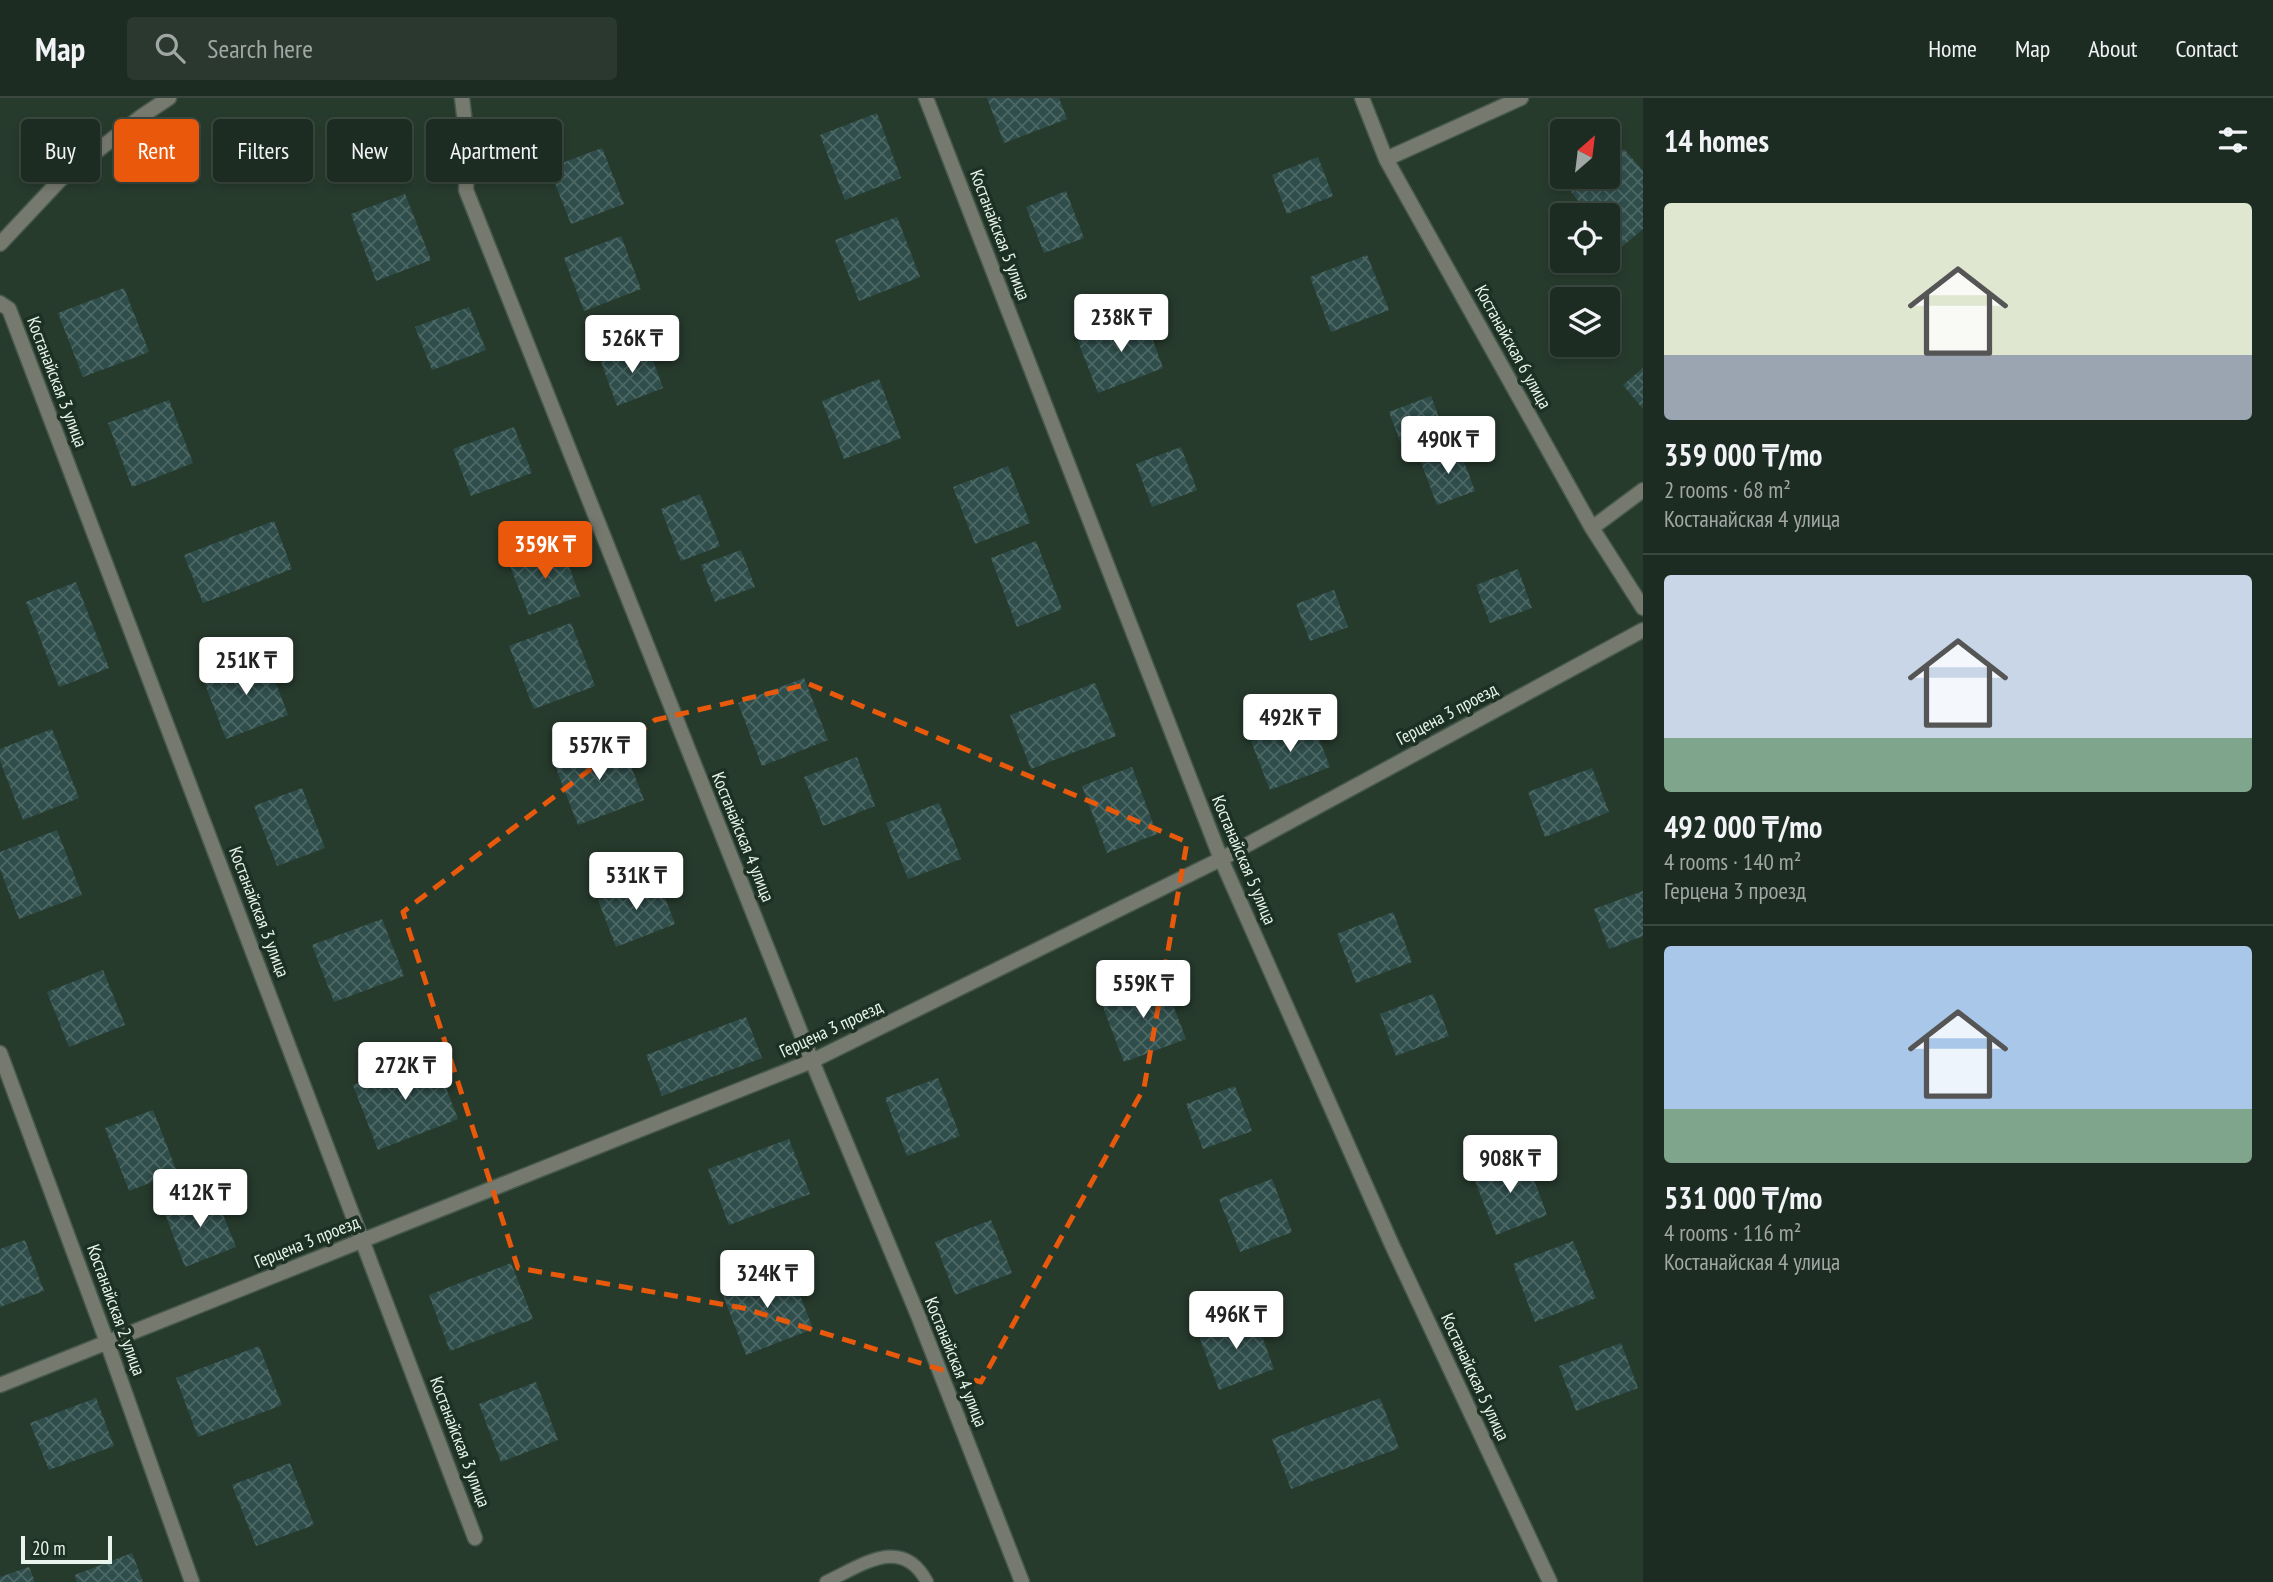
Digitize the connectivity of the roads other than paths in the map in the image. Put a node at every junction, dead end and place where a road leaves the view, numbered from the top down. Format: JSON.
{"nodes":[{"id":1,"x":169,"y":98,"type":"edge"},
{"id":2,"x":462,"y":98,"type":"edge"},
{"id":3,"x":926,"y":98,"type":"edge"},
{"id":4,"x":1362,"y":98,"type":"edge"},
{"id":5,"x":1521,"y":98,"type":"edge"},
{"id":6,"x":1386,"y":159,"type":"junction"},
{"id":7,"x":0,"y":244,"type":"edge"},
{"id":8,"x":0,"y":303,"type":"edge"},
{"id":9,"x":1643,"y":491,"type":"edge"},
{"id":10,"x":1592,"y":528,"type":"junction"},
{"id":11,"x":1643,"y":608,"type":"edge"},
{"id":12,"x":1643,"y":630,"type":"edge"},
{"id":13,"x":1221,"y":859,"type":"junction"},
{"id":14,"x":0,"y":1052,"type":"edge"},
{"id":15,"x":811,"y":1062,"type":"junction"},
{"id":16,"x":363,"y":1240,"type":"junction"},
{"id":17,"x":107,"y":1342,"type":"junction"},
{"id":18,"x":0,"y":1385,"type":"edge"},
{"id":19,"x":475,"y":1538,"type":"dead end"},
{"id":20,"x":192,"y":1582,"type":"edge"},
{"id":21,"x":826,"y":1582,"type":"edge"},
{"id":22,"x":926,"y":1582,"type":"edge"},
{"id":23,"x":1022,"y":1582,"type":"edge"},
{"id":24,"x":1550,"y":1582,"type":"edge"}],
"edges":[{"from":1,"to":7,"type":"street"},
{"from":2,"to":15,"type":"street","name":"Костанайская 4 улица"},
{"from":3,"to":13,"type":"street","name":"Костанайская 5 улица"},
{"from":4,"to":6,"type":"street","name":"Костанайская 6 улица"},
{"from":5,"to":6,"type":"street"},
{"from":6,"to":10,"type":"street","name":"Костанайская 6 улица"},
{"from":8,"to":16,"type":"street","name":"Костанайская 3 улица"},
{"from":9,"to":10,"type":"street"},
{"from":10,"to":11,"type":"street","name":"Костанайская 6 улица"},
{"from":12,"to":13,"type":"street","name":"Герцена 3 проезд"},
{"from":13,"to":15,"type":"street","name":"Герцена 3 проезд"},
{"from":13,"to":24,"type":"street","name":"Костанайская 5 улица"},
{"from":14,"to":17,"type":"street","name":"Костанайская 2 улица"},
{"from":15,"to":16,"type":"street","name":"Герцена 3 проезд"},
{"from":15,"to":23,"type":"street","name":"Костанайская 4 улица"},
{"from":16,"to":17,"type":"street","name":"Герцена 3 проезд"},
{"from":16,"to":19,"type":"street","name":"Костанайская 3 улица"},
{"from":17,"to":18,"type":"street","name":"Герцена 3 проезд"},
{"from":17,"to":20,"type":"street","name":"Костанайская 2 улица"},
{"from":21,"to":22,"type":"lane"}]}
